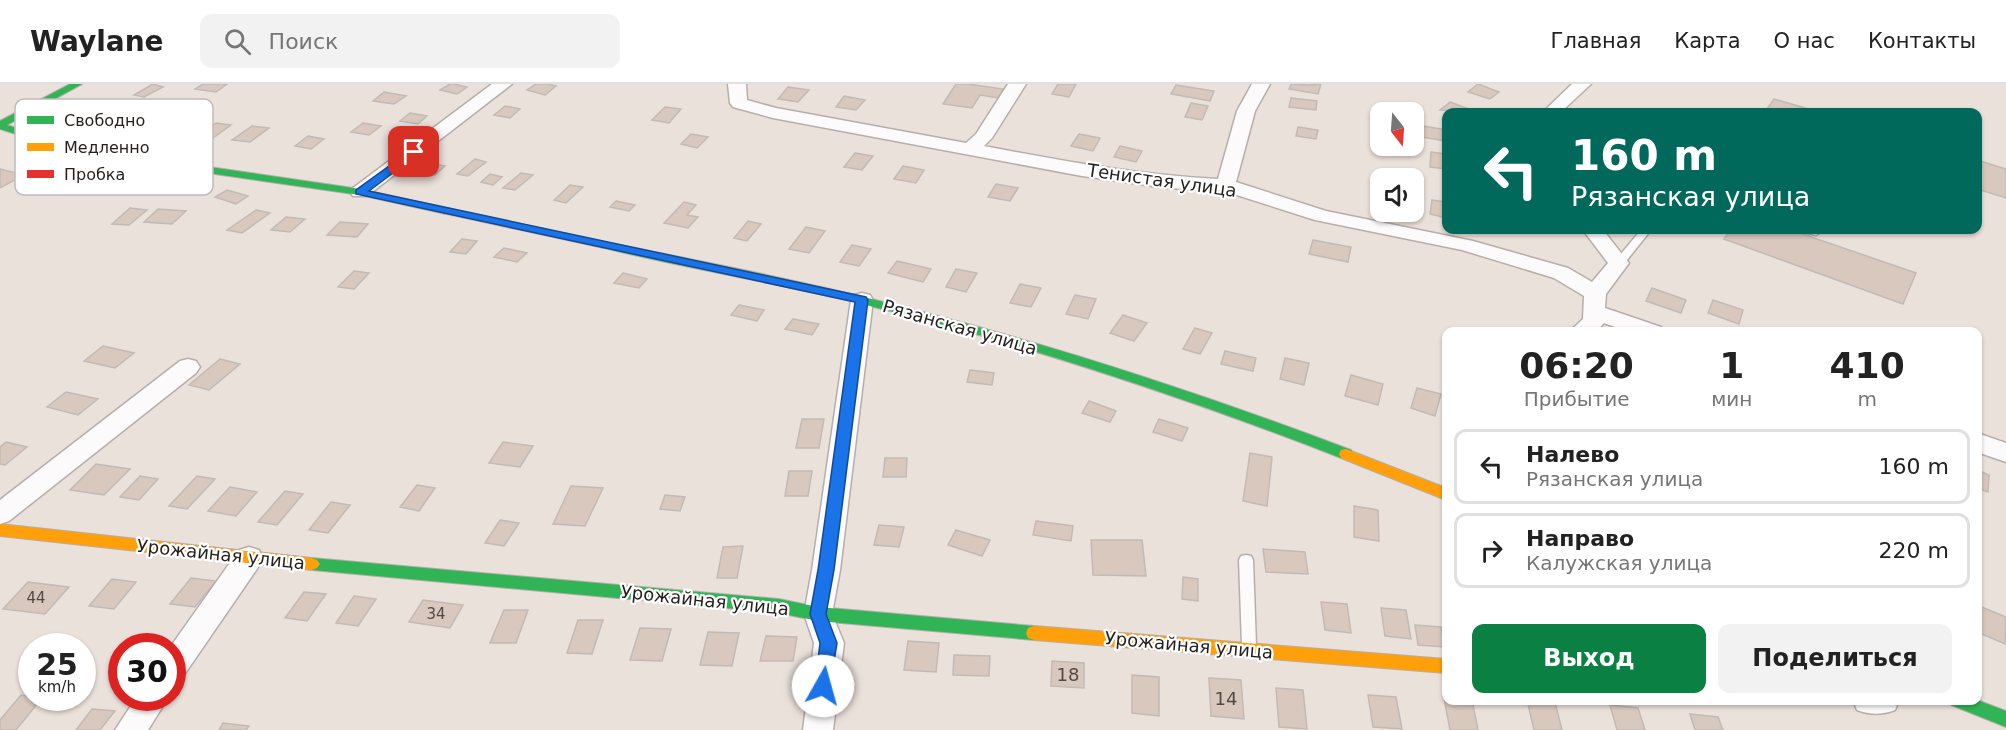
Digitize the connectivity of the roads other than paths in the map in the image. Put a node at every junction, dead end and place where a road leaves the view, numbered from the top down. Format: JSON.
{"nodes":[{"id":1,"x":77,"y":84,"type":"edge"},
{"id":2,"x":504,"y":84,"type":"edge"},
{"id":3,"x":737,"y":84,"type":"edge"},
{"id":4,"x":1017,"y":84,"type":"edge"},
{"id":5,"x":1261,"y":84,"type":"edge"},
{"id":6,"x":1582,"y":84,"type":"edge"},
{"id":7,"x":49,"y":99,"type":"edge"},
{"id":8,"x":1555,"y":108,"type":"edge"},
{"id":9,"x":15,"y":117,"type":"edge"},
{"id":10,"x":0,"y":125,"type":"edge"},
{"id":11,"x":15,"y":130,"type":"edge"},
{"id":12,"x":970,"y":149,"type":"junction"},
{"id":13,"x":213,"y":171,"type":"edge"},
{"id":14,"x":1226,"y":185,"type":"junction"},
{"id":15,"x":360,"y":192,"type":"junction"},
{"id":16,"x":1596,"y":234,"type":"edge"},
{"id":17,"x":1643,"y":234,"type":"edge"},
{"id":18,"x":1619,"y":263,"type":"junction"},
{"id":19,"x":862,"y":300,"type":"junction"},
{"id":20,"x":1595,"y":303,"type":"junction"},
{"id":21,"x":1587,"y":327,"type":"edge"},
{"id":22,"x":1643,"y":327,"type":"edge"},
{"id":23,"x":188,"y":367,"type":"dead end"},
{"id":24,"x":1982,"y":444,"type":"edge"},
{"id":25,"x":2006,"y":453,"type":"edge"},
{"id":26,"x":1442,"y":492,"type":"edge"},
{"id":27,"x":0,"y":514,"type":"edge"},
{"id":28,"x":0,"y":530,"type":"edge"},
{"id":29,"x":249,"y":558,"type":"junction"},
{"id":30,"x":1246,"y":560,"type":"dead end"},
{"id":31,"x":818,"y":614,"type":"junction"},
{"id":32,"x":186,"y":649,"type":"edge"},
{"id":33,"x":1250,"y":650,"type":"junction"},
{"id":34,"x":1442,"y":666,"type":"edge"},
{"id":35,"x":1970,"y":705,"type":"edge"},
{"id":36,"x":144,"y":711,"type":"edge"},
{"id":37,"x":2006,"y":719,"type":"edge"},
{"id":38,"x":130,"y":730,"type":"edge"},
{"id":39,"x":818,"y":730,"type":"edge"}],
"edges":[{"from":1,"to":7,"type":"main road"},
{"from":2,"to":15,"type":"street"},
{"from":3,"to":12,"type":"street","name":"Тенистая улица"},
{"from":4,"to":12,"type":"street"},
{"from":5,"to":14,"type":"street"},
{"from":6,"to":8,"type":"street"},
{"from":9,"to":10,"type":"main road"},
{"from":10,"to":11,"type":"main road","name":"Рязанская улица"},
{"from":12,"to":14,"type":"street","name":"Тенистая улица"},
{"from":13,"to":15,"type":"main road","name":"Рязанская улица"},
{"from":14,"to":20,"type":"street","name":"Тенистая улица"},
{"from":15,"to":19,"type":"main road","name":"Рязанская улица"},
{"from":16,"to":18,"type":"street"},
{"from":17,"to":18,"type":"lane"},
{"from":18,"to":20,"type":"street"},
{"from":19,"to":26,"type":"main road","name":"Рязанская улица"},
{"from":19,"to":31,"type":"street"},
{"from":20,"to":21,"type":"street"},
{"from":20,"to":22,"type":"street"},
{"from":23,"to":27,"type":"street"},
{"from":24,"to":25,"type":"street"},
{"from":28,"to":29,"type":"main road","name":"Урожайная улица"},
{"from":29,"to":31,"type":"main road","name":"Урожайная улица"},
{"from":29,"to":32,"type":"street"},
{"from":30,"to":33,"type":"lane"},
{"from":31,"to":33,"type":"main road","name":"Урожайная улица"},
{"from":31,"to":39,"type":"street"},
{"from":33,"to":34,"type":"main road","name":"Урожайная улица"},
{"from":35,"to":37,"type":"main road"},
{"from":36,"to":38,"type":"street"}]}
